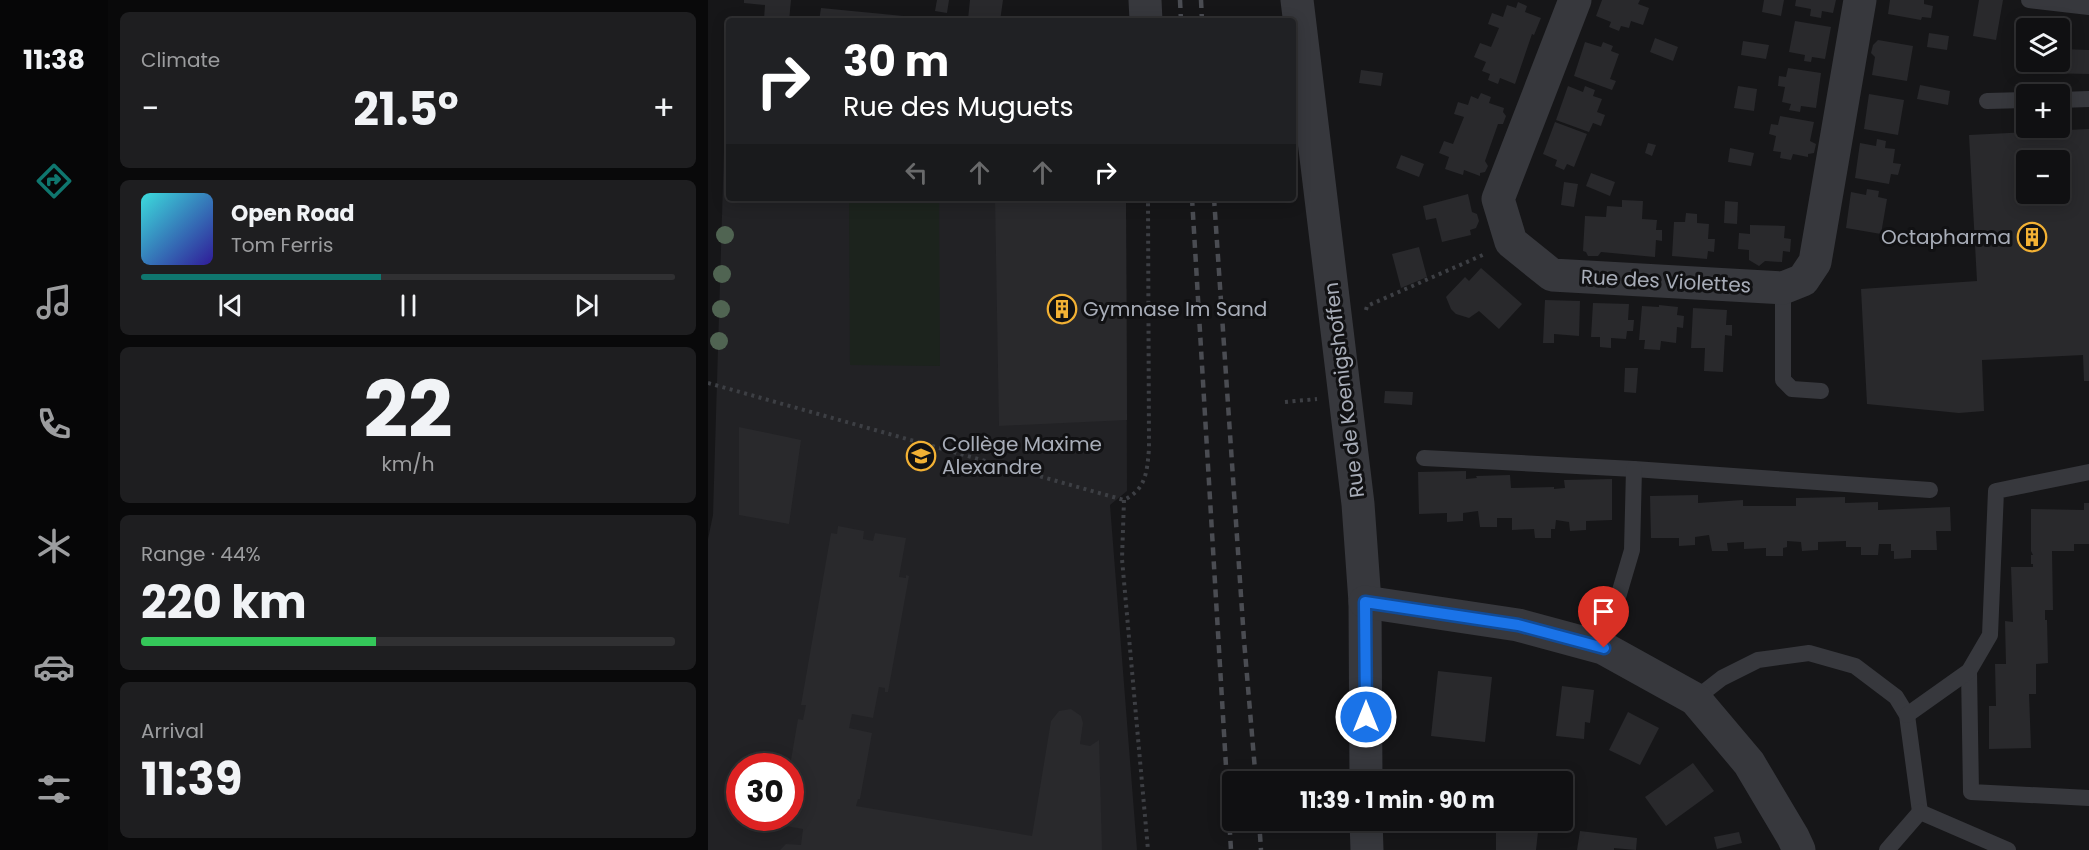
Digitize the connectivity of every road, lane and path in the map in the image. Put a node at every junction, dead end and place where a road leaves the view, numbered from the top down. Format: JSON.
{"nodes":[{"id":1,"x":1145,"y":0,"type":"edge"},
{"id":2,"x":1297,"y":0,"type":"edge"},
{"id":3,"x":1575,"y":0,"type":"edge"},
{"id":4,"x":1860,"y":0,"type":"edge"},
{"id":5,"x":2029,"y":0,"type":"edge"},
{"id":6,"x":2089,"y":7,"type":"edge"},
{"id":7,"x":1146,"y":18,"type":"edge"},
{"id":8,"x":2089,"y":99,"type":"edge"},
{"id":9,"x":2016,"y":100,"type":"edge"},
{"id":10,"x":2070,"y":100,"type":"edge"},
{"id":11,"x":1987,"y":101,"type":"dead end"},
{"id":12,"x":1148,"y":201,"type":"edge"},
{"id":13,"x":1511,"y":242,"type":"junction"},
{"id":14,"x":1783,"y":288,"type":"junction"},
{"id":15,"x":1365,"y":317,"type":"dead end"},
{"id":16,"x":708,"y":383,"type":"edge"},
{"id":17,"x":1821,"y":391,"type":"dead end"},
{"id":18,"x":1424,"y":458,"type":"dead end"},
{"id":19,"x":1634,"y":469,"type":"junction"},
{"id":20,"x":2089,"y":472,"type":"edge"},
{"id":21,"x":1930,"y":490,"type":"dead end"},
{"id":22,"x":1124,"y":500,"type":"junction"},
{"id":23,"x":1365,"y":602,"type":"junction"},
{"id":24,"x":1604,"y":648,"type":"junction"},
{"id":25,"x":1969,"y":672,"type":"junction"},
{"id":26,"x":1695,"y":699,"type":"junction"},
{"id":27,"x":1907,"y":715,"type":"junction"},
{"id":28,"x":1366,"y":771,"type":"edge"},
{"id":29,"x":2089,"y":798,"type":"edge"},
{"id":30,"x":1920,"y":813,"type":"junction"},
{"id":31,"x":1366,"y":831,"type":"edge"},
{"id":32,"x":1148,"y":850,"type":"edge"},
{"id":33,"x":1367,"y":850,"type":"edge"},
{"id":34,"x":1798,"y":850,"type":"edge"},
{"id":35,"x":1887,"y":850,"type":"edge"},
{"id":36,"x":2008,"y":850,"type":"edge"}],
"edges":[{"from":1,"to":7,"type":"street"},
{"from":2,"to":23,"type":"street","name":"Rue de Koenigshoffen"},
{"from":3,"to":13,"type":"street"},
{"from":4,"to":14,"type":"street"},
{"from":5,"to":6,"type":"lane"},
{"from":8,"to":10,"type":"lane"},
{"from":9,"to":11,"type":"lane"},
{"from":12,"to":22,"type":"path"},
{"from":13,"to":14,"type":"street","name":"Rue des Violettes"},
{"from":13,"to":15,"type":"path"},
{"from":14,"to":17,"type":"lane"},
{"from":16,"to":22,"type":"path"},
{"from":18,"to":19,"type":"lane"},
{"from":19,"to":21,"type":"lane"},
{"from":19,"to":24,"type":"lane"},
{"from":20,"to":25,"type":"lane"},
{"from":22,"to":32,"type":"path"},
{"from":23,"to":24,"type":"street"},
{"from":23,"to":28,"type":"street","name":"Rue de Koenigshoffen"},
{"from":24,"to":26,"type":"street"},
{"from":25,"to":27,"type":"lane"},
{"from":25,"to":29,"type":"lane"},
{"from":26,"to":27,"type":"lane"},
{"from":26,"to":34,"type":"street"},
{"from":27,"to":30,"type":"lane"},
{"from":30,"to":35,"type":"lane"},
{"from":30,"to":36,"type":"lane"},
{"from":31,"to":33,"type":"street"}]}
